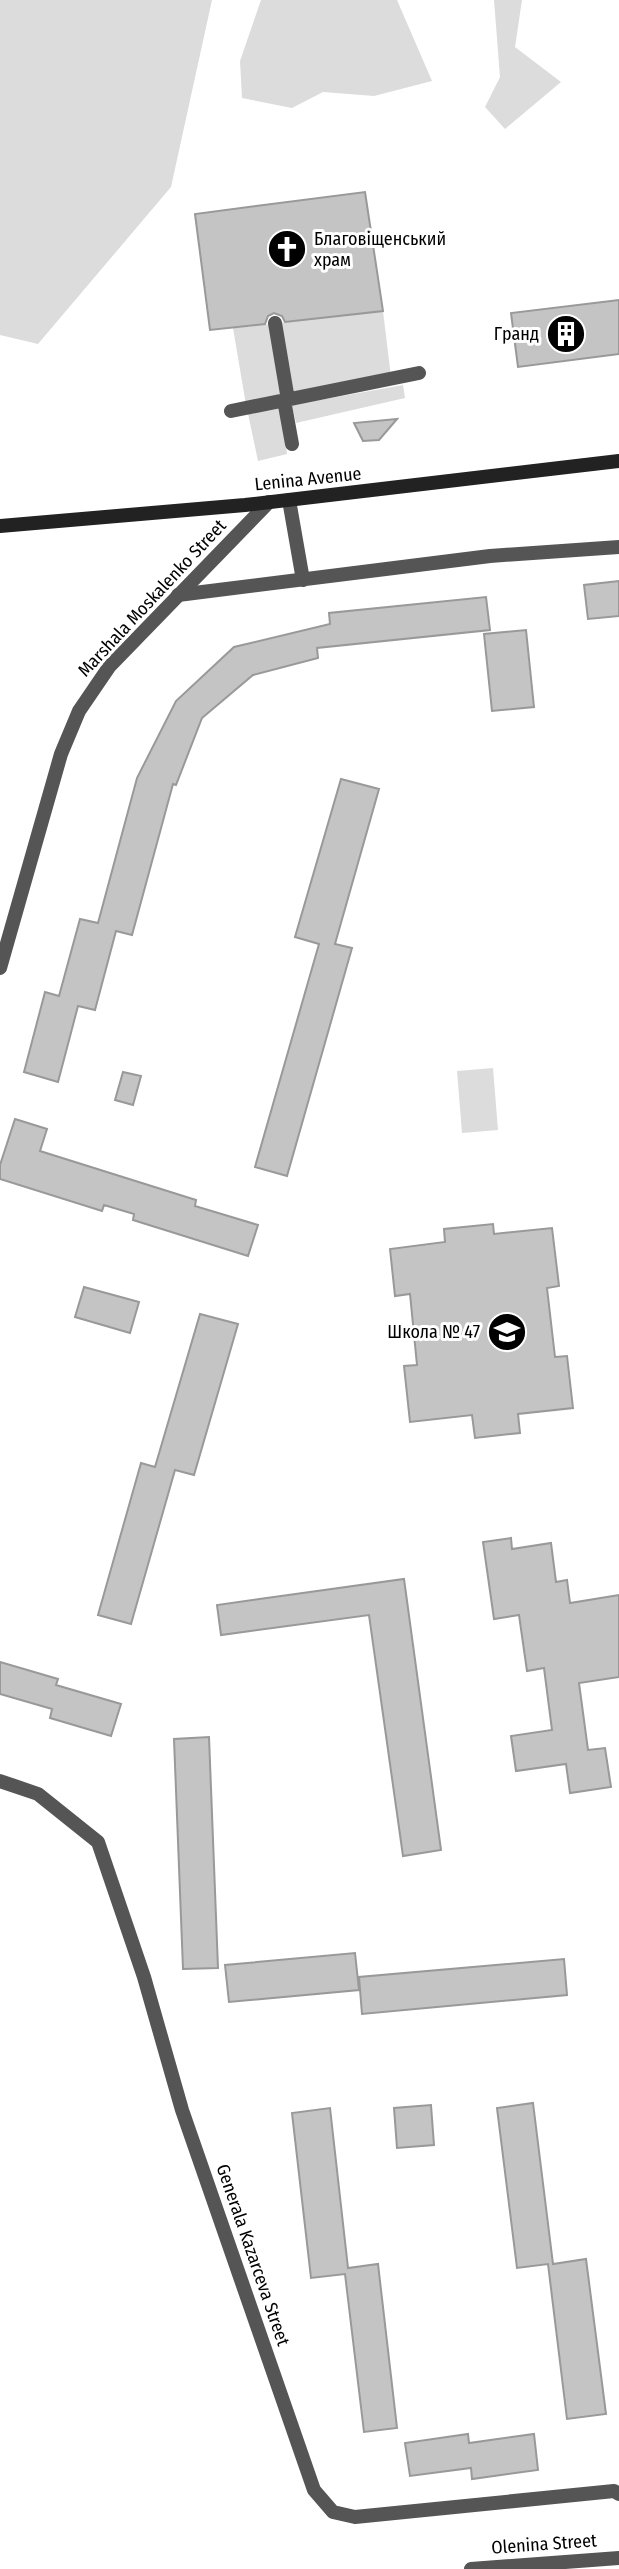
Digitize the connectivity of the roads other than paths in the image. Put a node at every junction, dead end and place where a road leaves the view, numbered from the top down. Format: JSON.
{"nodes":[{"id":1,"x":275,"y":323,"type":"dead end"},
{"id":2,"x":419,"y":373,"type":"dead end"},
{"id":3,"x":286,"y":400,"type":"junction"},
{"id":4,"x":231,"y":411,"type":"dead end"},
{"id":5,"x":292,"y":444,"type":"dead end"},
{"id":6,"x":619,"y":461,"type":"edge"},
{"id":7,"x":289,"y":500,"type":"junction"},
{"id":8,"x":269,"y":502,"type":"junction"},
{"id":9,"x":0,"y":526,"type":"edge"},
{"id":10,"x":619,"y":547,"type":"edge"},
{"id":11,"x":303,"y":580,"type":"junction"},
{"id":12,"x":178,"y":595,"type":"junction"},
{"id":13,"x":0,"y":968,"type":"edge"},
{"id":14,"x":0,"y":1781,"type":"edge"},
{"id":15,"x":619,"y":2494,"type":"edge"},
{"id":16,"x":619,"y":2558,"type":"edge"},
{"id":17,"x":471,"y":2569,"type":"edge"}],
"edges":[{"from":1,"to":3,"type":"street"},
{"from":2,"to":3,"type":"street"},
{"from":3,"to":4,"type":"street"},
{"from":3,"to":5,"type":"street"},
{"from":6,"to":7,"type":"main road","name":"Lenina Avenue"},
{"from":7,"to":8,"type":"main road","name":"Lenina Avenue"},
{"from":7,"to":11,"type":"street"},
{"from":8,"to":9,"type":"main road","name":"Lenina Avenue"},
{"from":8,"to":12,"type":"street","name":"Marshala Moskalenko Street"},
{"from":10,"to":11,"type":"street"},
{"from":11,"to":12,"type":"street"},
{"from":12,"to":13,"type":"street","name":"Marshala Moskalenko Street"},
{"from":14,"to":15,"type":"street","name":"Generala Kazarceva Street"},
{"from":16,"to":17,"type":"street","name":"Olenina Street"}]}
